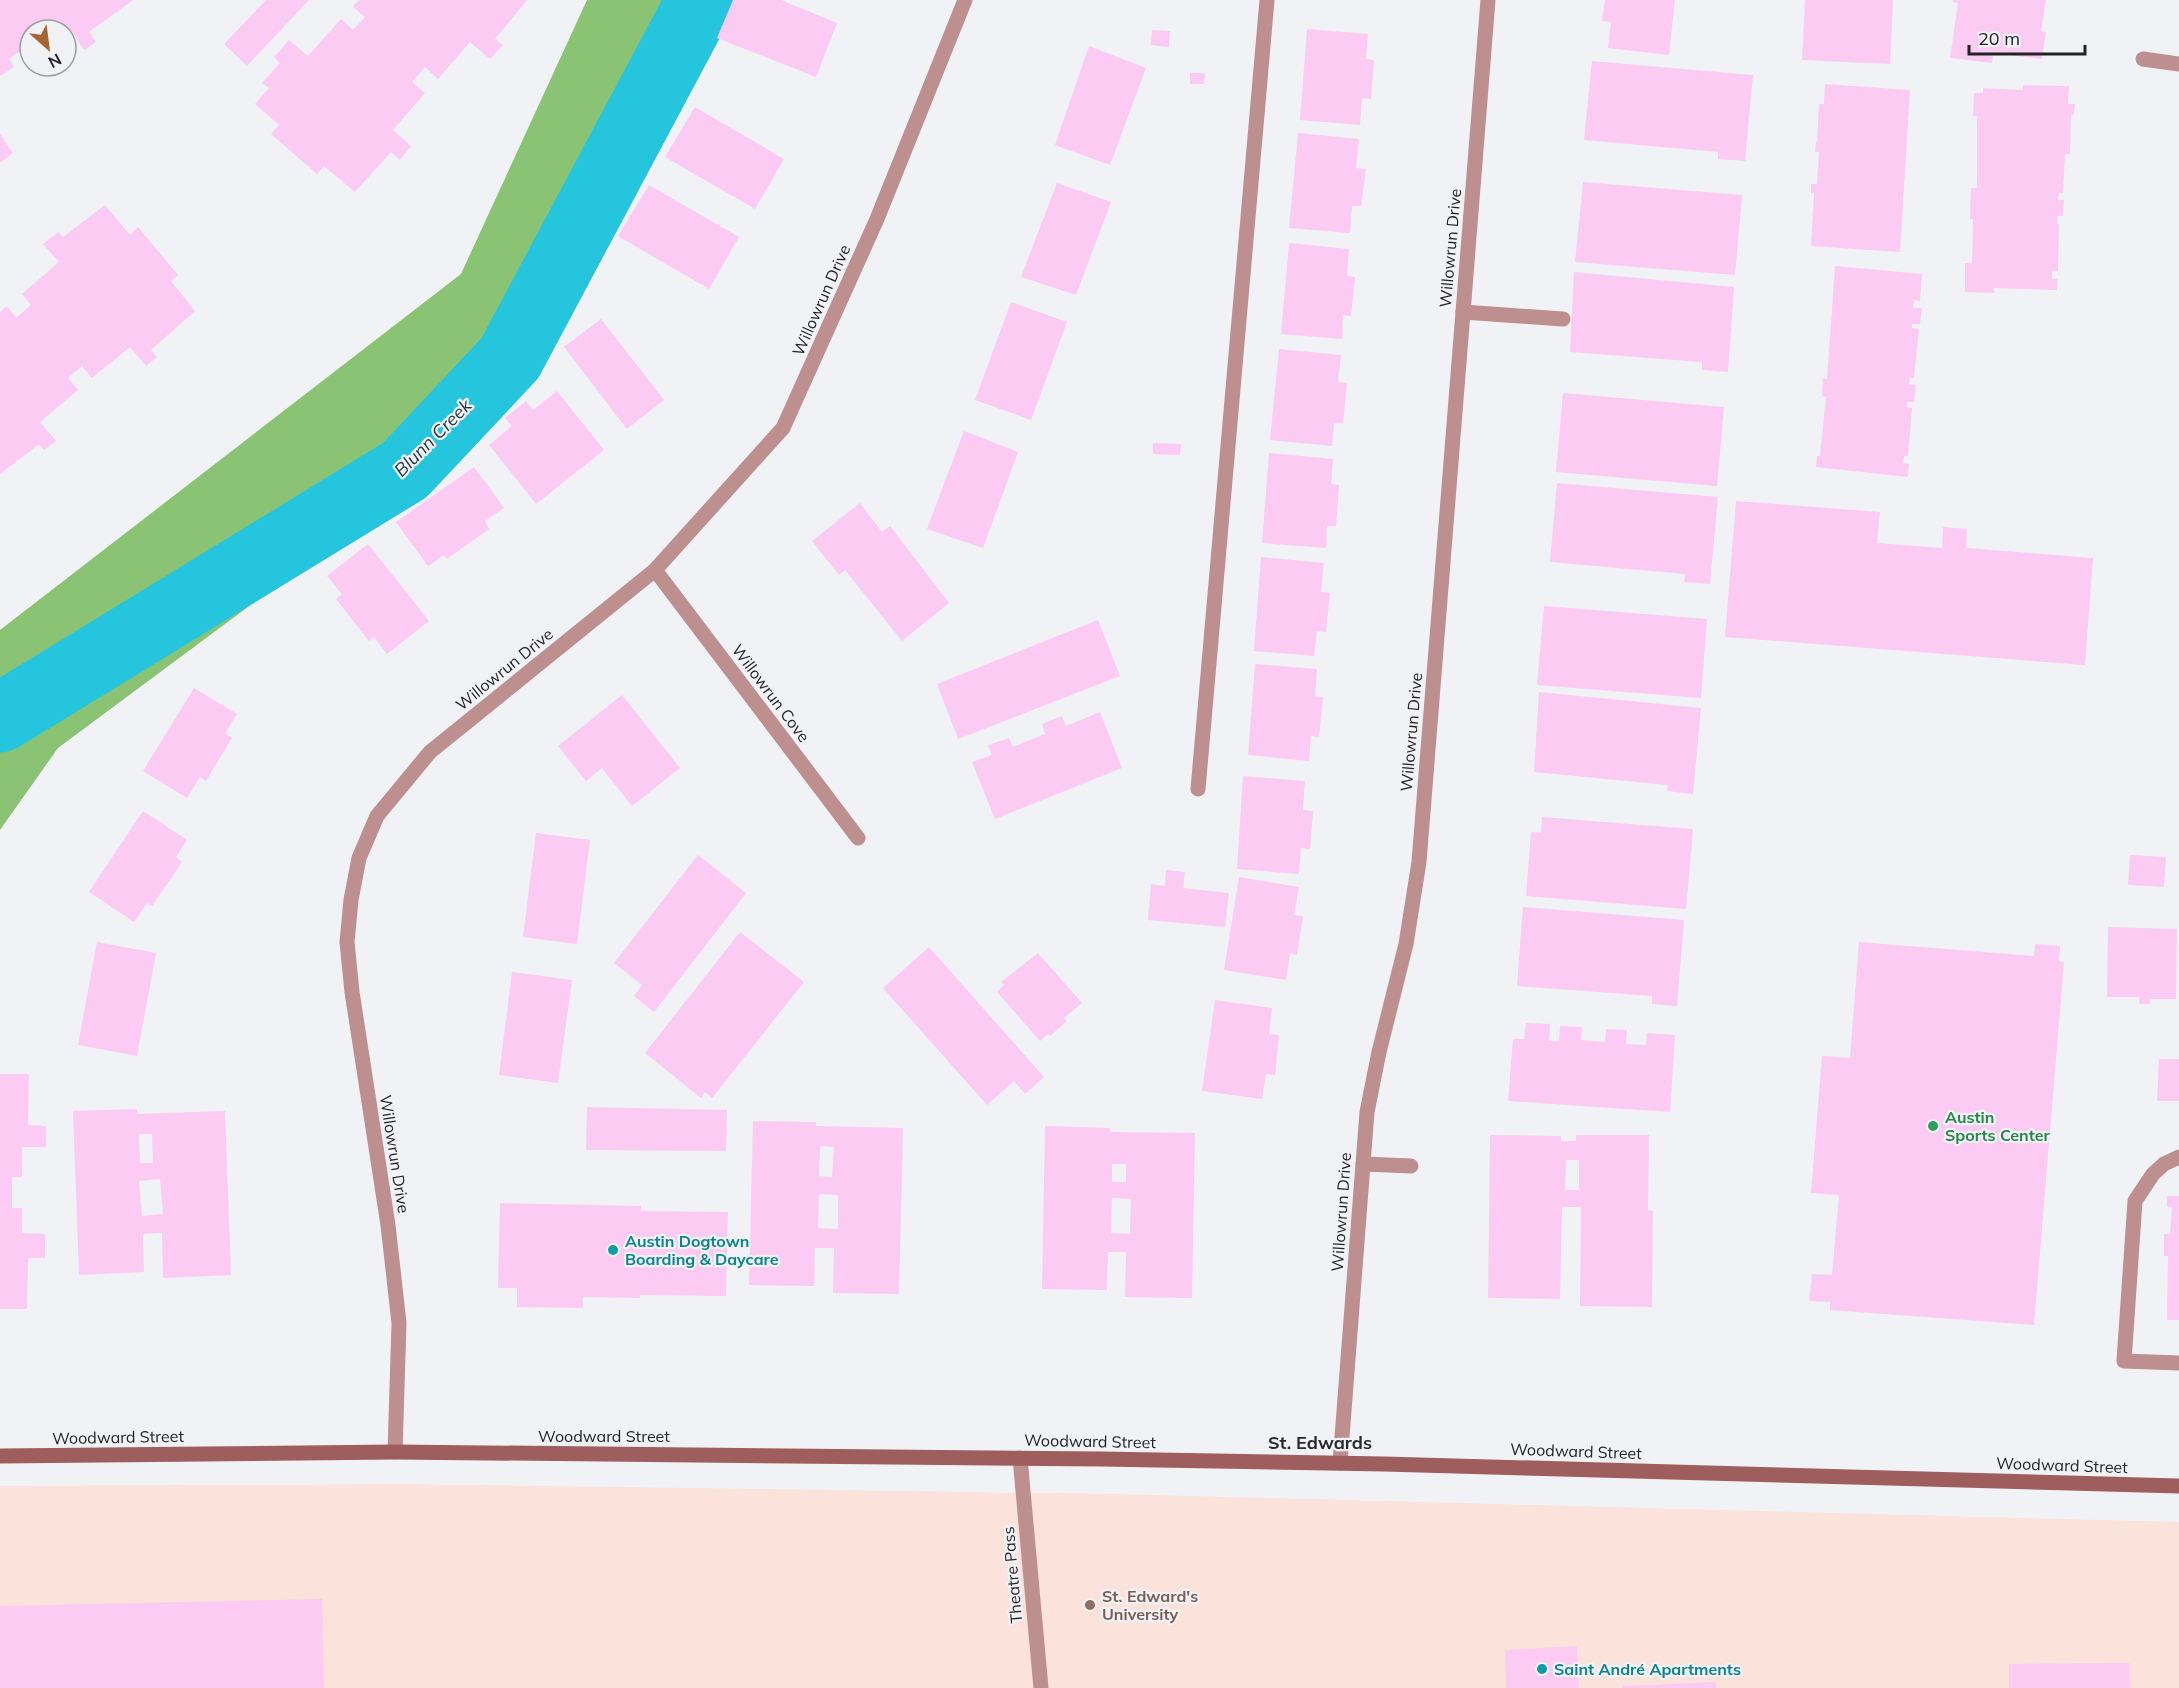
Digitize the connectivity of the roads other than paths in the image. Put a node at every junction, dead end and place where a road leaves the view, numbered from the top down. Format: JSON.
{"nodes":[{"id":1,"x":965,"y":0,"type":"edge"},
{"id":2,"x":1267,"y":0,"type":"edge"},
{"id":3,"x":1488,"y":0,"type":"edge"},
{"id":4,"x":2143,"y":59,"type":"dead end"},
{"id":5,"x":2179,"y":64,"type":"edge"},
{"id":6,"x":1463,"y":312,"type":"junction"},
{"id":7,"x":1563,"y":319,"type":"dead end"},
{"id":8,"x":655,"y":570,"type":"junction"},
{"id":9,"x":1198,"y":789,"type":"dead end"},
{"id":10,"x":858,"y":837,"type":"dead end"},
{"id":11,"x":2179,"y":1157,"type":"edge"},
{"id":12,"x":1363,"y":1164,"type":"junction"},
{"id":13,"x":1411,"y":1166,"type":"dead end"},
{"id":14,"x":2179,"y":1363,"type":"edge"},
{"id":15,"x":395,"y":1452,"type":"junction"},
{"id":16,"x":0,"y":1456,"type":"edge"},
{"id":17,"x":1020,"y":1458,"type":"junction"},
{"id":18,"x":1340,"y":1463,"type":"junction"},
{"id":19,"x":2179,"y":1486,"type":"edge"},
{"id":20,"x":1041,"y":1688,"type":"edge"}],
"edges":[{"from":1,"to":8,"type":"street","name":"Willowrun Drive"},
{"from":2,"to":9,"type":"street"},
{"from":3,"to":6,"type":"street","name":"Willowrun Drive"},
{"from":4,"to":5,"type":"street"},
{"from":6,"to":7,"type":"street"},
{"from":6,"to":12,"type":"street","name":"Willowrun Drive"},
{"from":8,"to":10,"type":"street","name":"Willowrun Cove"},
{"from":8,"to":15,"type":"street","name":"Willowrun Drive"},
{"from":11,"to":14,"type":"street"},
{"from":12,"to":13,"type":"street"},
{"from":12,"to":18,"type":"street","name":"Willowrun Drive"},
{"from":15,"to":16,"type":"street","name":"Woodward Street"},
{"from":15,"to":17,"type":"street","name":"Woodward Street"},
{"from":17,"to":18,"type":"street","name":"Woodward Street"},
{"from":17,"to":20,"type":"street","name":"Theatre Pass"},
{"from":18,"to":19,"type":"street","name":"Woodward Street"}]}
